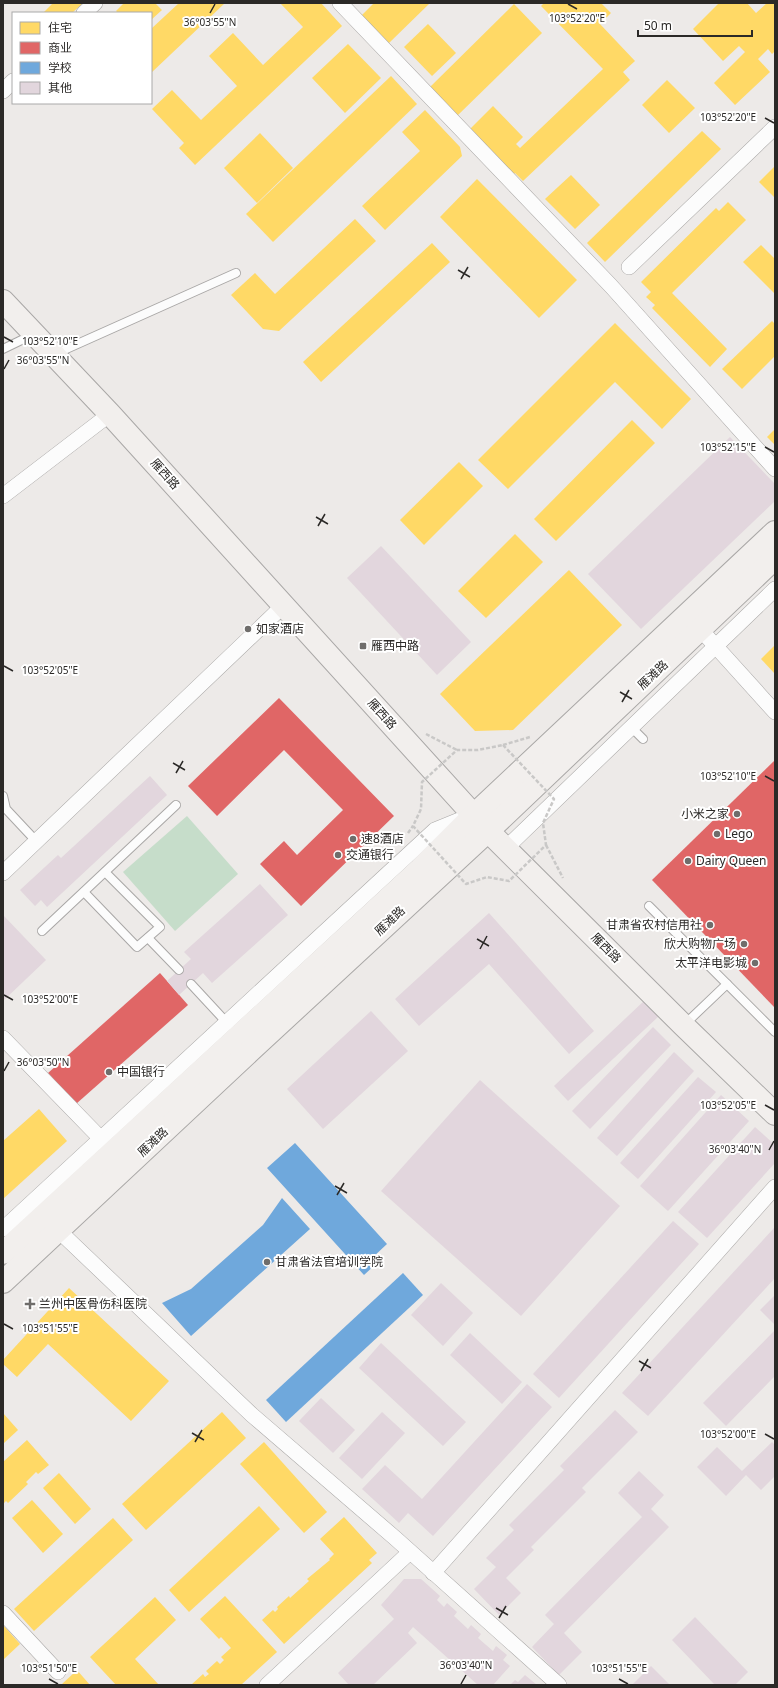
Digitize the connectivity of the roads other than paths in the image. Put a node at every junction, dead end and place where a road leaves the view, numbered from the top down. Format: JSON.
{"nodes":[{"id":1,"x":95,"y":3,"type":"edge"},
{"id":2,"x":340,"y":3,"type":"edge"},
{"id":3,"x":85,"y":12,"type":"edge"},
{"id":4,"x":12,"y":82,"type":"edge"},
{"id":5,"x":3,"y":92,"type":"edge"},
{"id":6,"x":775,"y":127,"type":"edge"},
{"id":7,"x":629,"y":267,"type":"dead end"},
{"id":8,"x":236,"y":273,"type":"dead end"},
{"id":9,"x":3,"y":301,"type":"edge"},
{"id":10,"x":34,"y":334,"type":"junction"},
{"id":11,"x":3,"y":349,"type":"edge"},
{"id":12,"x":54,"y":354,"type":"junction"},
{"id":13,"x":110,"y":414,"type":"junction"},
{"id":14,"x":775,"y":469,"type":"edge"},
{"id":15,"x":3,"y":496,"type":"edge"},
{"id":16,"x":775,"y":532,"type":"edge"},
{"id":17,"x":775,"y":558,"type":"edge"},
{"id":18,"x":775,"y":589,"type":"edge"},
{"id":19,"x":284,"y":605,"type":"junction"},
{"id":20,"x":708,"y":638,"type":"junction"},
{"id":21,"x":775,"y":712,"type":"edge"},
{"id":22,"x":631,"y":727,"type":"junction"},
{"id":23,"x":643,"y":739,"type":"dead end"},
{"id":24,"x":3,"y":796,"type":"edge"},
{"id":25,"x":176,"y":805,"type":"dead end"},
{"id":26,"x":474,"y":815,"type":"junction"},
{"id":27,"x":488,"y":831,"type":"junction"},
{"id":28,"x":36,"y":841,"type":"junction"},
{"id":29,"x":506,"y":848,"type":"junction"},
{"id":30,"x":105,"y":872,"type":"junction"},
{"id":31,"x":3,"y":873,"type":"edge"},
{"id":32,"x":84,"y":892,"type":"junction"},
{"id":33,"x":650,"y":906,"type":"dead end"},
{"id":34,"x":42,"y":931,"type":"dead end"},
{"id":35,"x":148,"y":938,"type":"junction"},
{"id":36,"x":179,"y":970,"type":"dead end"},
{"id":37,"x":191,"y":984,"type":"dead end"},
{"id":38,"x":727,"y":984,"type":"junction"},
{"id":39,"x":683,"y":1025,"type":"junction"},
{"id":40,"x":775,"y":1032,"type":"edge"},
{"id":41,"x":3,"y":1038,"type":"edge"},
{"id":42,"x":241,"y":1039,"type":"junction"},
{"id":43,"x":775,"y":1114,"type":"edge"},
{"id":44,"x":114,"y":1153,"type":"junction"},
{"id":45,"x":775,"y":1187,"type":"edge"},
{"id":46,"x":3,"y":1229,"type":"edge"},
{"id":47,"x":58,"y":1230,"type":"junction"},
{"id":48,"x":3,"y":1253,"type":"edge"},
{"id":49,"x":3,"y":1282,"type":"edge"},
{"id":50,"x":410,"y":1552,"type":"junction"},
{"id":51,"x":433,"y":1573,"type":"junction"},
{"id":52,"x":3,"y":1613,"type":"edge"},
{"id":53,"x":58,"y":1672,"type":"dead end"},
{"id":54,"x":268,"y":1685,"type":"edge"},
{"id":55,"x":559,"y":1685,"type":"edge"}],
"edges":[{"from":1,"to":3,"type":"street"},
{"from":2,"to":14,"type":"street"},
{"from":4,"to":5,"type":"street"},
{"from":6,"to":7,"type":"street"},
{"from":8,"to":12,"type":"lane"},
{"from":9,"to":10,"type":"main road","name":"雁西路"},
{"from":10,"to":11,"type":"lane"},
{"from":10,"to":12,"type":"main road","name":"雁西路"},
{"from":12,"to":13,"type":"main road","name":"雁西路"},
{"from":13,"to":15,"type":"street"},
{"from":13,"to":19,"type":"main road","name":"雁西路"},
{"from":16,"to":26,"type":"main road","name":"雁滩路"},
{"from":17,"to":20,"type":"main road","name":"雁滩路"},
{"from":18,"to":20,"type":"street","name":"雁滩路"},
{"from":19,"to":26,"type":"main road","name":"雁西路"},
{"from":19,"to":28,"type":"street"},
{"from":20,"to":21,"type":"street"},
{"from":20,"to":22,"type":"street","name":"雁滩路"},
{"from":20,"to":27,"type":"main road","name":"雁滩路"},
{"from":22,"to":23,"type":"lane"},
{"from":22,"to":29,"type":"street","name":"雁滩路"},
{"from":24,"to":28,"type":"lane"},
{"from":25,"to":30,"type":"lane"},
{"from":26,"to":27,"type":"main road","name":"雁西路"},
{"from":26,"to":42,"type":"main road","name":"雁滩路"},
{"from":27,"to":29,"type":"main road","name":"雁西路"},
{"from":27,"to":42,"type":"main road","name":"雁滩路"},
{"from":28,"to":31,"type":"street"},
{"from":29,"to":39,"type":"main road","name":"雁西路"},
{"from":30,"to":32,"type":"lane"},
{"from":30,"to":35,"type":"lane"},
{"from":32,"to":34,"type":"lane"},
{"from":32,"to":35,"type":"lane"},
{"from":33,"to":38,"type":"lane"},
{"from":35,"to":36,"type":"lane"},
{"from":37,"to":42,"type":"lane"},
{"from":38,"to":39,"type":"lane"},
{"from":38,"to":40,"type":"lane"},
{"from":39,"to":43,"type":"main road","name":"雁西路"},
{"from":41,"to":44,"type":"street"},
{"from":42,"to":44,"type":"main road","name":"雁滩路"},
{"from":42,"to":44,"type":"street"},
{"from":44,"to":46,"type":"street"},
{"from":44,"to":47,"type":"main road","name":"雁滩路"},
{"from":44,"to":48,"type":"main road","name":"雁滩路"},
{"from":45,"to":51,"type":"street"},
{"from":47,"to":49,"type":"main road","name":"雁滩路"},
{"from":47,"to":50,"type":"street"},
{"from":50,"to":51,"type":"street"},
{"from":50,"to":54,"type":"street"},
{"from":51,"to":55,"type":"street"},
{"from":52,"to":53,"type":"street"}]}
